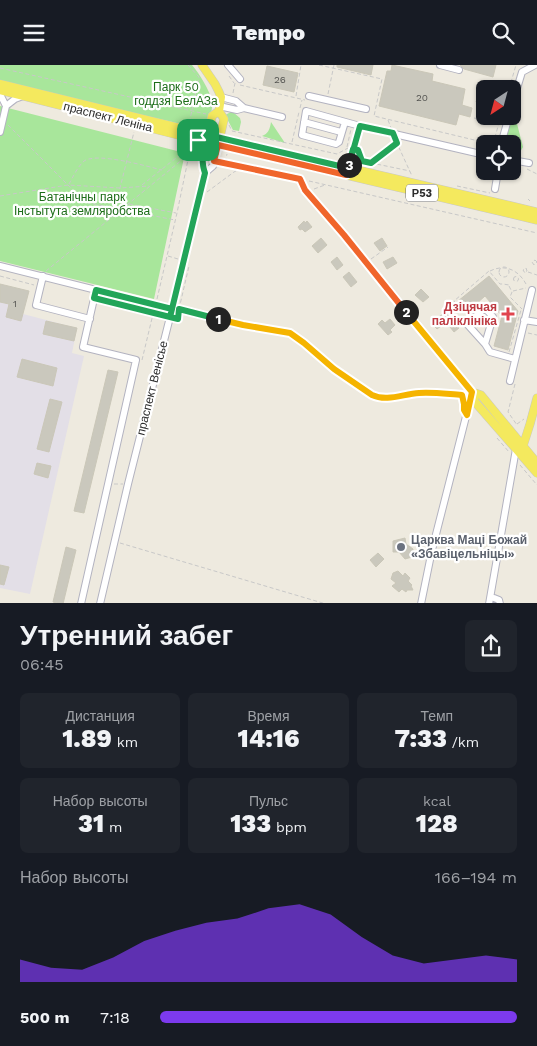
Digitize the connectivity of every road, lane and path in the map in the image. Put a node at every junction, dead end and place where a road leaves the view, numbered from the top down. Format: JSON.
{"nodes":[{"id":1,"x":188,"y":65,"type":"edge"},
{"id":2,"x":202,"y":65,"type":"edge"},
{"id":3,"x":228,"y":65,"type":"edge"},
{"id":4,"x":301,"y":65,"type":"edge"},
{"id":5,"x":319,"y":65,"type":"edge"},
{"id":6,"x":334,"y":65,"type":"edge"},
{"id":7,"x":440,"y":65,"type":"edge"},
{"id":8,"x":516,"y":65,"type":"edge"},
{"id":9,"x":534,"y":65,"type":"edge"},
{"id":10,"x":0,"y":68,"type":"edge"},
{"id":11,"x":333,"y":68,"type":"junction"},
{"id":12,"x":459,"y":70,"type":"dead end"},
{"id":13,"x":229,"y":76,"type":"dead end"},
{"id":14,"x":240,"y":79,"type":"dead end"},
{"id":15,"x":512,"y":80,"type":"edge"},
{"id":16,"x":520,"y":80,"type":"edge"},
{"id":17,"x":0,"y":84,"type":"edge"},
{"id":18,"x":0,"y":90,"type":"edge"},
{"id":19,"x":0,"y":94,"type":"edge"},
{"id":20,"x":24,"y":96,"type":"junction"},
{"id":21,"x":309,"y":96,"type":"dead end"},
{"id":22,"x":220,"y":97,"type":"junction"},
{"id":23,"x":296,"y":97,"type":"junction"},
{"id":24,"x":327,"y":100,"type":"junction"},
{"id":25,"x":6,"y":106,"type":"junction"},
{"id":26,"x":244,"y":108,"type":"junction"},
{"id":27,"x":366,"y":109,"type":"dead end"},
{"id":28,"x":192,"y":111,"type":"junction"},
{"id":29,"x":217,"y":111,"type":"junction"},
{"id":30,"x":282,"y":117,"type":"dead end"},
{"id":31,"x":388,"y":119,"type":"junction"},
{"id":32,"x":3,"y":120,"type":"junction"},
{"id":33,"x":304,"y":122,"type":"junction"},
{"id":34,"x":345,"y":122,"type":"junction"},
{"id":35,"x":229,"y":125,"type":"dead end"},
{"id":36,"x":360,"y":126,"type":"junction"},
{"id":37,"x":134,"y":131,"type":"dead end"},
{"id":38,"x":0,"y":132,"type":"edge"},
{"id":39,"x":341,"y":132,"type":"junction"},
{"id":40,"x":393,"y":133,"type":"junction"},
{"id":41,"x":207,"y":138,"type":"junction"},
{"id":42,"x":198,"y":140,"type":"junction"},
{"id":43,"x":476,"y":140,"type":"edge"},
{"id":44,"x":219,"y":141,"type":"junction"},
{"id":45,"x":292,"y":143,"type":"junction"},
{"id":46,"x":397,"y":143,"type":"junction"},
{"id":47,"x":184,"y":144,"type":"dead end"},
{"id":48,"x":353,"y":149,"type":"junction"},
{"id":49,"x":187,"y":150,"type":"junction"},
{"id":50,"x":476,"y":153,"type":"edge"},
{"id":51,"x":189,"y":155,"type":"junction"},
{"id":52,"x":204,"y":155,"type":"junction"},
{"id":53,"x":214,"y":161,"type":"junction"},
{"id":54,"x":126,"y":162,"type":"junction"},
{"id":55,"x":521,"y":162,"type":"edge"},
{"id":56,"x":371,"y":163,"type":"junction"},
{"id":57,"x":529,"y":163,"type":"dead end"},
{"id":58,"x":243,"y":167,"type":"junction"},
{"id":59,"x":162,"y":170,"type":"junction"},
{"id":60,"x":347,"y":171,"type":"junction"},
{"id":61,"x":205,"y":173,"type":"junction"},
{"id":62,"x":300,"y":179,"type":"junction"},
{"id":63,"x":496,"y":180,"type":"edge"},
{"id":64,"x":68,"y":185,"type":"junction"},
{"id":65,"x":325,"y":185,"type":"junction"},
{"id":66,"x":141,"y":186,"type":"junction"},
{"id":67,"x":120,"y":187,"type":"junction"},
{"id":68,"x":149,"y":187,"type":"junction"},
{"id":69,"x":495,"y":189,"type":"dead end"},
{"id":70,"x":205,"y":194,"type":"dead end"},
{"id":71,"x":0,"y":196,"type":"edge"},
{"id":72,"x":316,"y":202,"type":"junction"},
{"id":73,"x":128,"y":204,"type":"junction"},
{"id":74,"x":115,"y":208,"type":"junction"},
{"id":75,"x":121,"y":210,"type":"junction"},
{"id":76,"x":537,"y":212,"type":"edge"},
{"id":77,"x":177,"y":213,"type":"dead end"},
{"id":78,"x":176,"y":220,"type":"dead end"},
{"id":79,"x":537,"y":220,"type":"edge"},
{"id":80,"x":537,"y":233,"type":"edge"},
{"id":81,"x":388,"y":247,"type":"dead end"},
{"id":82,"x":167,"y":256,"type":"dead end"},
{"id":83,"x":366,"y":262,"type":"junction"},
{"id":84,"x":187,"y":263,"type":"junction"},
{"id":85,"x":0,"y":266,"type":"edge"},
{"id":86,"x":489,"y":271,"type":"dead end"},
{"id":87,"x":537,"y":275,"type":"edge"},
{"id":88,"x":0,"y":276,"type":"edge"},
{"id":89,"x":41,"y":276,"type":"junction"},
{"id":90,"x":519,"y":276,"type":"junction"},
{"id":91,"x":509,"y":285,"type":"dead end"},
{"id":92,"x":96,"y":290,"type":"junction"},
{"id":93,"x":532,"y":290,"type":"dead end"},
{"id":94,"x":512,"y":291,"type":"junction"},
{"id":95,"x":94,"y":298,"type":"junction"},
{"id":96,"x":176,"y":309,"type":"junction"},
{"id":97,"x":170,"y":317,"type":"junction"},
{"id":98,"x":525,"y":318,"type":"junction"},
{"id":99,"x":90,"y":319,"type":"junction"},
{"id":100,"x":537,"y":322,"type":"edge"},
{"id":101,"x":528,"y":333,"type":"dead end"},
{"id":102,"x":537,"y":335,"type":"edge"},
{"id":103,"x":485,"y":344,"type":"junction"},
{"id":104,"x":515,"y":359,"type":"junction"},
{"id":105,"x":510,"y":381,"type":"dead end"},
{"id":106,"x":472,"y":392,"type":"junction"},
{"id":107,"x":537,"y":398,"type":"edge"},
{"id":108,"x":464,"y":404,"type":"dead end"},
{"id":109,"x":534,"y":411,"type":"junction"},
{"id":110,"x":534,"y":425,"type":"edge"},
{"id":111,"x":509,"y":430,"type":"junction"},
{"id":112,"x":493,"y":433,"type":"dead end"},
{"id":113,"x":519,"y":452,"type":"junction"},
{"id":114,"x":537,"y":463,"type":"edge"},
{"id":115,"x":537,"y":473,"type":"edge"},
{"id":116,"x":113,"y":484,"type":"dead end"},
{"id":117,"x":128,"y":484,"type":"junction"},
{"id":118,"x":537,"y":485,"type":"edge"},
{"id":119,"x":534,"y":488,"type":"dead end"},
{"id":120,"x":114,"y":541,"type":"junction"},
{"id":121,"x":492,"y":602,"type":"edge"},
{"id":122,"x":81,"y":603,"type":"edge"},
{"id":123,"x":100,"y":603,"type":"edge"},
{"id":124,"x":326,"y":603,"type":"edge"},
{"id":125,"x":421,"y":603,"type":"edge"},
{"id":126,"x":500,"y":603,"type":"edge"}],
"edges":[{"from":1,"to":28,"type":"path"},
{"from":2,"to":22,"type":"main road"},
{"from":3,"to":14,"type":"street"},
{"from":4,"to":23,"type":"path"},
{"from":5,"to":11,"type":"path"},
{"from":6,"to":11,"type":"path"},
{"from":7,"to":12,"type":"street"},
{"from":8,"to":15,"type":"path"},
{"from":9,"to":16,"type":"street"},
{"from":10,"to":28,"type":"path"},
{"from":11,"to":24,"type":"path"},
{"from":11,"to":31,"type":"path"},
{"from":13,"to":23,"type":"path"},
{"from":17,"to":41,"type":"main road","name":"праспект Леніна","number":"Р53"},
{"from":18,"to":20,"type":"main road","name":"праспект Леніна","number":"Р53"},
{"from":19,"to":25,"type":"street"},
{"from":20,"to":25,"type":"street"},
{"from":20,"to":42,"type":"main road","name":"праспект Леніна","number":"Р53"},
{"from":21,"to":24,"type":"street"},
{"from":22,"to":26,"type":"street"},
{"from":22,"to":29,"type":"main road"},
{"from":23,"to":45,"type":"path"},
{"from":24,"to":27,"type":"street"},
{"from":25,"to":32,"type":"street"},
{"from":26,"to":29,"type":"street"},
{"from":26,"to":30,"type":"street"},
{"from":28,"to":29,"type":"path"},
{"from":29,"to":41,"type":"main road"},
{"from":29,"to":44,"type":"main road"},
{"from":31,"to":40,"type":"path"},
{"from":31,"to":43,"type":"path"},
{"from":32,"to":38,"type":"street"},
{"from":32,"to":64,"type":"path"},
{"from":33,"to":34,"type":"street"},
{"from":33,"to":39,"type":"street"},
{"from":33,"to":39,"type":"street"},
{"from":34,"to":36,"type":"street"},
{"from":34,"to":39,"type":"street"},
{"from":35,"to":45,"type":"path"},
{"from":36,"to":40,"type":"street"},
{"from":36,"to":48,"type":"street"},
{"from":37,"to":54,"type":"path"},
{"from":40,"to":46,"type":"path"},
{"from":40,"to":50,"type":"street"},
{"from":41,"to":42,"type":"main road","name":"праспект Леніна","number":"Р53"},
{"from":41,"to":44,"type":"main road","name":"праспект Леніна","number":"Р53"},
{"from":41,"to":52,"type":"street","name":"праспект Венісье"},
{"from":42,"to":52,"type":"main road"},
{"from":44,"to":53,"type":"street","name":"праспект Венісье"},
{"from":44,"to":60,"type":"main road","name":"праспект Леніна","number":"Р53"},
{"from":45,"to":48,"type":"path"},
{"from":46,"to":56,"type":"path"},
{"from":46,"to":56,"type":"path"},
{"from":47,"to":49,"type":"path"},
{"from":48,"to":56,"type":"path"},
{"from":48,"to":60,"type":"street"},
{"from":49,"to":51,"type":"path"},
{"from":49,"to":59,"type":"path"},
{"from":51,"to":52,"type":"path"},
{"from":51,"to":68,"type":"path"},
{"from":52,"to":61,"type":"street","name":"праспект Венісье"},
{"from":53,"to":58,"type":"path"},
{"from":53,"to":61,"type":"street","name":"праспект Венісье"},
{"from":54,"to":59,"type":"path"},
{"from":54,"to":64,"type":"path"},
{"from":54,"to":67,"type":"path"},
{"from":55,"to":57,"type":"street"},
{"from":58,"to":62,"type":"path"},
{"from":58,"to":70,"type":"path"},
{"from":59,"to":66,"type":"path"},
{"from":60,"to":76,"type":"main road","name":"праспект Леніна","number":"Р53"},
{"from":60,"to":79,"type":"main road","name":"праспект Леніна","number":"Р53"},
{"from":61,"to":84,"type":"street","name":"праспект Венісье"},
{"from":62,"to":65,"type":"path"},
{"from":62,"to":72,"type":"main road"},
{"from":63,"to":69,"type":"street"},
{"from":64,"to":67,"type":"path"},
{"from":64,"to":71,"type":"path"},
{"from":64,"to":74,"type":"path"},
{"from":65,"to":72,"type":"path"},
{"from":65,"to":80,"type":"path"},
{"from":66,"to":67,"type":"path"},
{"from":66,"to":68,"type":"path"},
{"from":67,"to":74,"type":"path"},
{"from":68,"to":73,"type":"path"},
{"from":72,"to":83,"type":"main road"},
{"from":73,"to":75,"type":"path"},
{"from":73,"to":77,"type":"path"},
{"from":74,"to":75,"type":"path"},
{"from":75,"to":78,"type":"path"},
{"from":75,"to":89,"type":"path"},
{"from":81,"to":83,"type":"path"},
{"from":82,"to":84,"type":"path"},
{"from":83,"to":106,"type":"main road"},
{"from":84,"to":96,"type":"street","name":"праспект Венісье"},
{"from":84,"to":96,"type":"path"},
{"from":85,"to":89,"type":"street"},
{"from":86,"to":90,"type":"path"},
{"from":87,"to":90,"type":"path"},
{"from":88,"to":89,"type":"path"},
{"from":89,"to":92,"type":"street"},
{"from":89,"to":99,"type":"street"},
{"from":90,"to":94,"type":"path"},
{"from":91,"to":94,"type":"path"},
{"from":92,"to":95,"type":"street"},
{"from":92,"to":96,"type":"street"},
{"from":93,"to":98,"type":"street"},
{"from":94,"to":98,"type":"path"},
{"from":95,"to":97,"type":"path"},
{"from":95,"to":99,"type":"street"},
{"from":96,"to":97,"type":"street","name":"праспект Венісье"},
{"from":96,"to":97,"type":"path"},
{"from":96,"to":108,"type":"path"},
{"from":97,"to":117,"type":"street","name":"праспект Венісье"},
{"from":98,"to":100,"type":"street"},
{"from":98,"to":104,"type":"street"},
{"from":99,"to":122,"type":"street"},
{"from":101,"to":102,"type":"path"},
{"from":103,"to":103,"type":"street"},
{"from":103,"to":104,"type":"street"},
{"from":104,"to":105,"type":"street"},
{"from":106,"to":111,"type":"main road"},
{"from":106,"to":113,"type":"main road"},
{"from":106,"to":125,"type":"street"},
{"from":107,"to":109,"type":"main road"},
{"from":109,"to":110,"type":"main road"},
{"from":109,"to":111,"type":"path"},
{"from":110,"to":113,"type":"main road"},
{"from":111,"to":113,"type":"main road"},
{"from":112,"to":113,"type":"path"},
{"from":113,"to":114,"type":"main road"},
{"from":113,"to":115,"type":"main road"},
{"from":113,"to":118,"type":"path"},
{"from":113,"to":121,"type":"street"},
{"from":116,"to":117,"type":"path"},
{"from":117,"to":120,"type":"street","name":"праспект Венісье"},
{"from":118,"to":119,"type":"path"},
{"from":120,"to":123,"type":"street","name":"праспект Венісье"},
{"from":120,"to":124,"type":"path"},
{"from":121,"to":126,"type":"street"}]}
